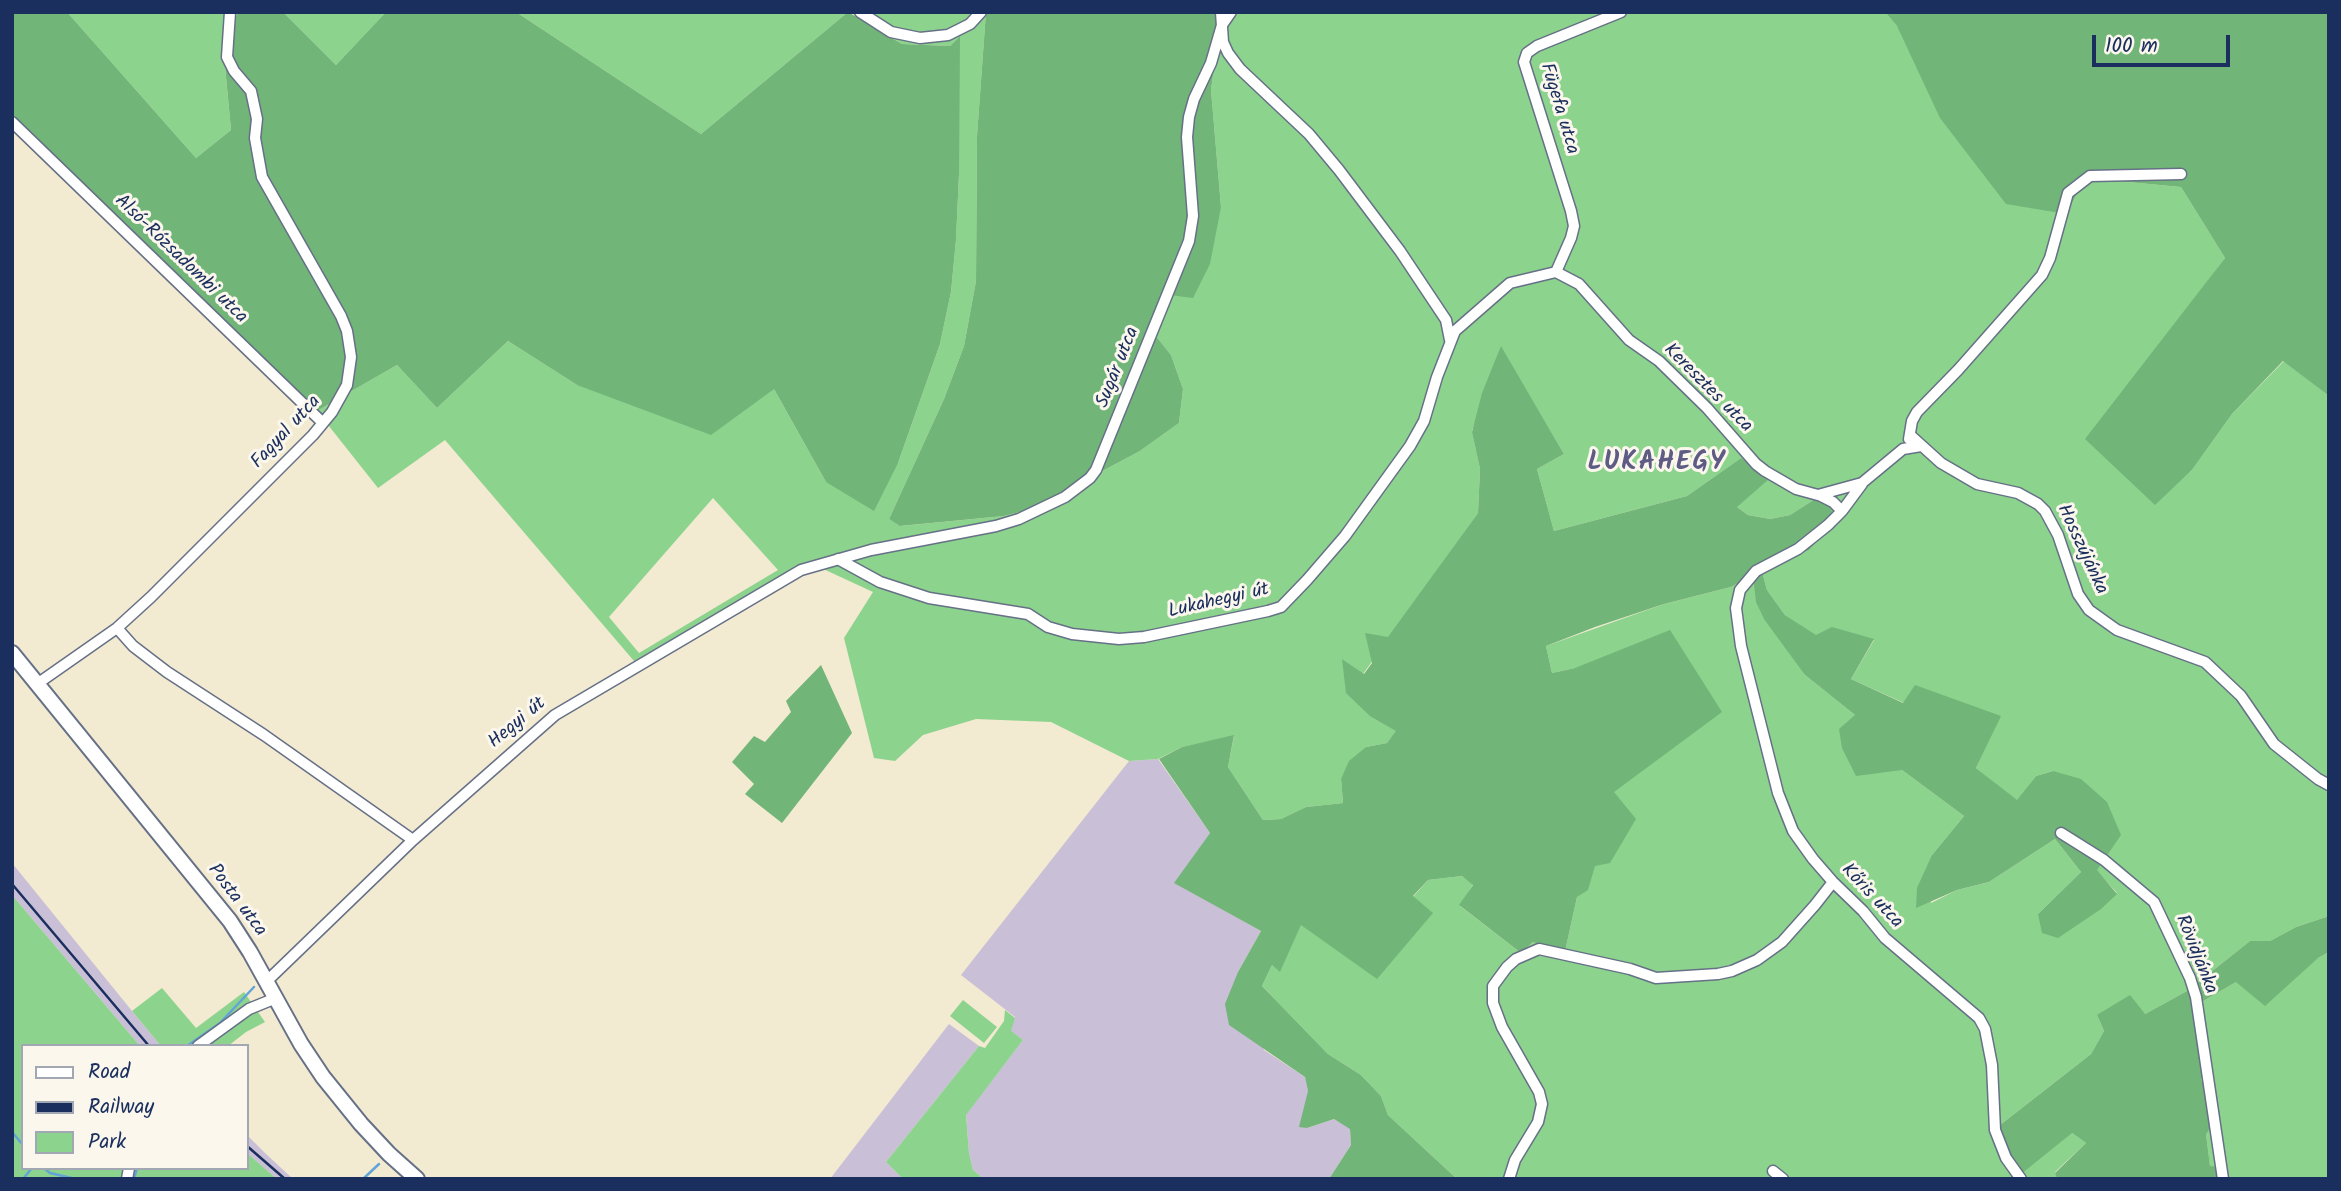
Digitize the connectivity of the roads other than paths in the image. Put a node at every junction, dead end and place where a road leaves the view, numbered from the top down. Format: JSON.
{"nodes":[{"id":1,"x":230,"y":12,"type":"edge"},
{"id":2,"x":860,"y":12,"type":"edge"},
{"id":3,"x":981,"y":12,"type":"edge"},
{"id":4,"x":1221,"y":12,"type":"edge"},
{"id":5,"x":1231,"y":12,"type":"edge"},
{"id":6,"x":1621,"y":12,"type":"edge"},
{"id":7,"x":1222,"y":25,"type":"junction"},
{"id":8,"x":12,"y":122,"type":"edge"},
{"id":9,"x":2181,"y":174,"type":"dead end"},
{"id":10,"x":1556,"y":272,"type":"junction"},
{"id":11,"x":1447,"y":320,"type":"junction"},
{"id":12,"x":1464,"y":323,"type":"junction"},
{"id":13,"x":1450,"y":340,"type":"junction"},
{"id":14,"x":323,"y":423,"type":"junction"},
{"id":15,"x":1910,"y":435,"type":"junction"},
{"id":16,"x":1921,"y":446,"type":"junction"},
{"id":17,"x":1903,"y":449,"type":"junction"},
{"id":18,"x":1862,"y":483,"type":"junction"},
{"id":19,"x":1818,"y":495,"type":"junction"},
{"id":20,"x":1842,"y":511,"type":"junction"},
{"id":21,"x":838,"y":559,"type":"junction"},
{"id":22,"x":117,"y":628,"type":"junction"},
{"id":23,"x":12,"y":653,"type":"edge"},
{"id":24,"x":37,"y":684,"type":"junction"},
{"id":25,"x":2329,"y":785,"type":"edge"},
{"id":26,"x":2061,"y":833,"type":"dead end"},
{"id":27,"x":413,"y":840,"type":"junction"},
{"id":28,"x":1833,"y":882,"type":"junction"},
{"id":29,"x":267,"y":981,"type":"junction"},
{"id":30,"x":276,"y":998,"type":"junction"},
{"id":31,"x":201,"y":1044,"type":"edge"},
{"id":32,"x":1773,"y":1171,"type":"dead end"},
{"id":33,"x":417,"y":1179,"type":"edge"},
{"id":34,"x":1509,"y":1179,"type":"edge"},
{"id":35,"x":1783,"y":1179,"type":"edge"},
{"id":36,"x":2021,"y":1179,"type":"edge"},
{"id":37,"x":2223,"y":1179,"type":"edge"}],
"edges":[{"from":1,"to":14,"type":"street","name":"Fagyal utca"},
{"from":2,"to":3,"type":"street"},
{"from":4,"to":7,"type":"street"},
{"from":5,"to":7,"type":"street","name":"Sugár utca"},
{"from":6,"to":10,"type":"street","name":"Fügefa utca"},
{"from":7,"to":11,"type":"street"},
{"from":7,"to":21,"type":"street","name":"Sugár utca"},
{"from":8,"to":14,"type":"street","name":"Alsó-Rózsadombi utca"},
{"from":9,"to":15,"type":"street"},
{"from":10,"to":12,"type":"street"},
{"from":10,"to":19,"type":"street","name":"Keresztes utca"},
{"from":11,"to":12,"type":"street"},
{"from":11,"to":13,"type":"street"},
{"from":12,"to":13,"type":"street","name":"Lukahegyi út"},
{"from":13,"to":21,"type":"street","name":"Lukahegyi út"},
{"from":14,"to":22,"type":"street","name":"Fagyal utca"},
{"from":15,"to":16,"type":"street"},
{"from":15,"to":17,"type":"street"},
{"from":16,"to":17,"type":"street"},
{"from":16,"to":25,"type":"street","name":"Hosszújánka"},
{"from":17,"to":18,"type":"street"},
{"from":18,"to":19,"type":"street"},
{"from":18,"to":20,"type":"street"},
{"from":19,"to":20,"type":"street"},
{"from":20,"to":28,"type":"street","name":"Kőris utca"},
{"from":21,"to":27,"type":"street","name":"Hegyi út"},
{"from":22,"to":24,"type":"street","name":"Fagyal utca"},
{"from":22,"to":27,"type":"street"},
{"from":23,"to":24,"type":"main road","name":"Posta utca"},
{"from":24,"to":29,"type":"main road","name":"Posta utca"},
{"from":26,"to":37,"type":"street","name":"Rövidjánka"},
{"from":27,"to":29,"type":"street","name":"Hegyi út"},
{"from":28,"to":34,"type":"street"},
{"from":28,"to":36,"type":"street","name":"Kőris utca"},
{"from":29,"to":30,"type":"main road","name":"Posta utca"},
{"from":30,"to":31,"type":"street"},
{"from":30,"to":33,"type":"main road","name":"Posta utca"},
{"from":32,"to":35,"type":"street"}]}
